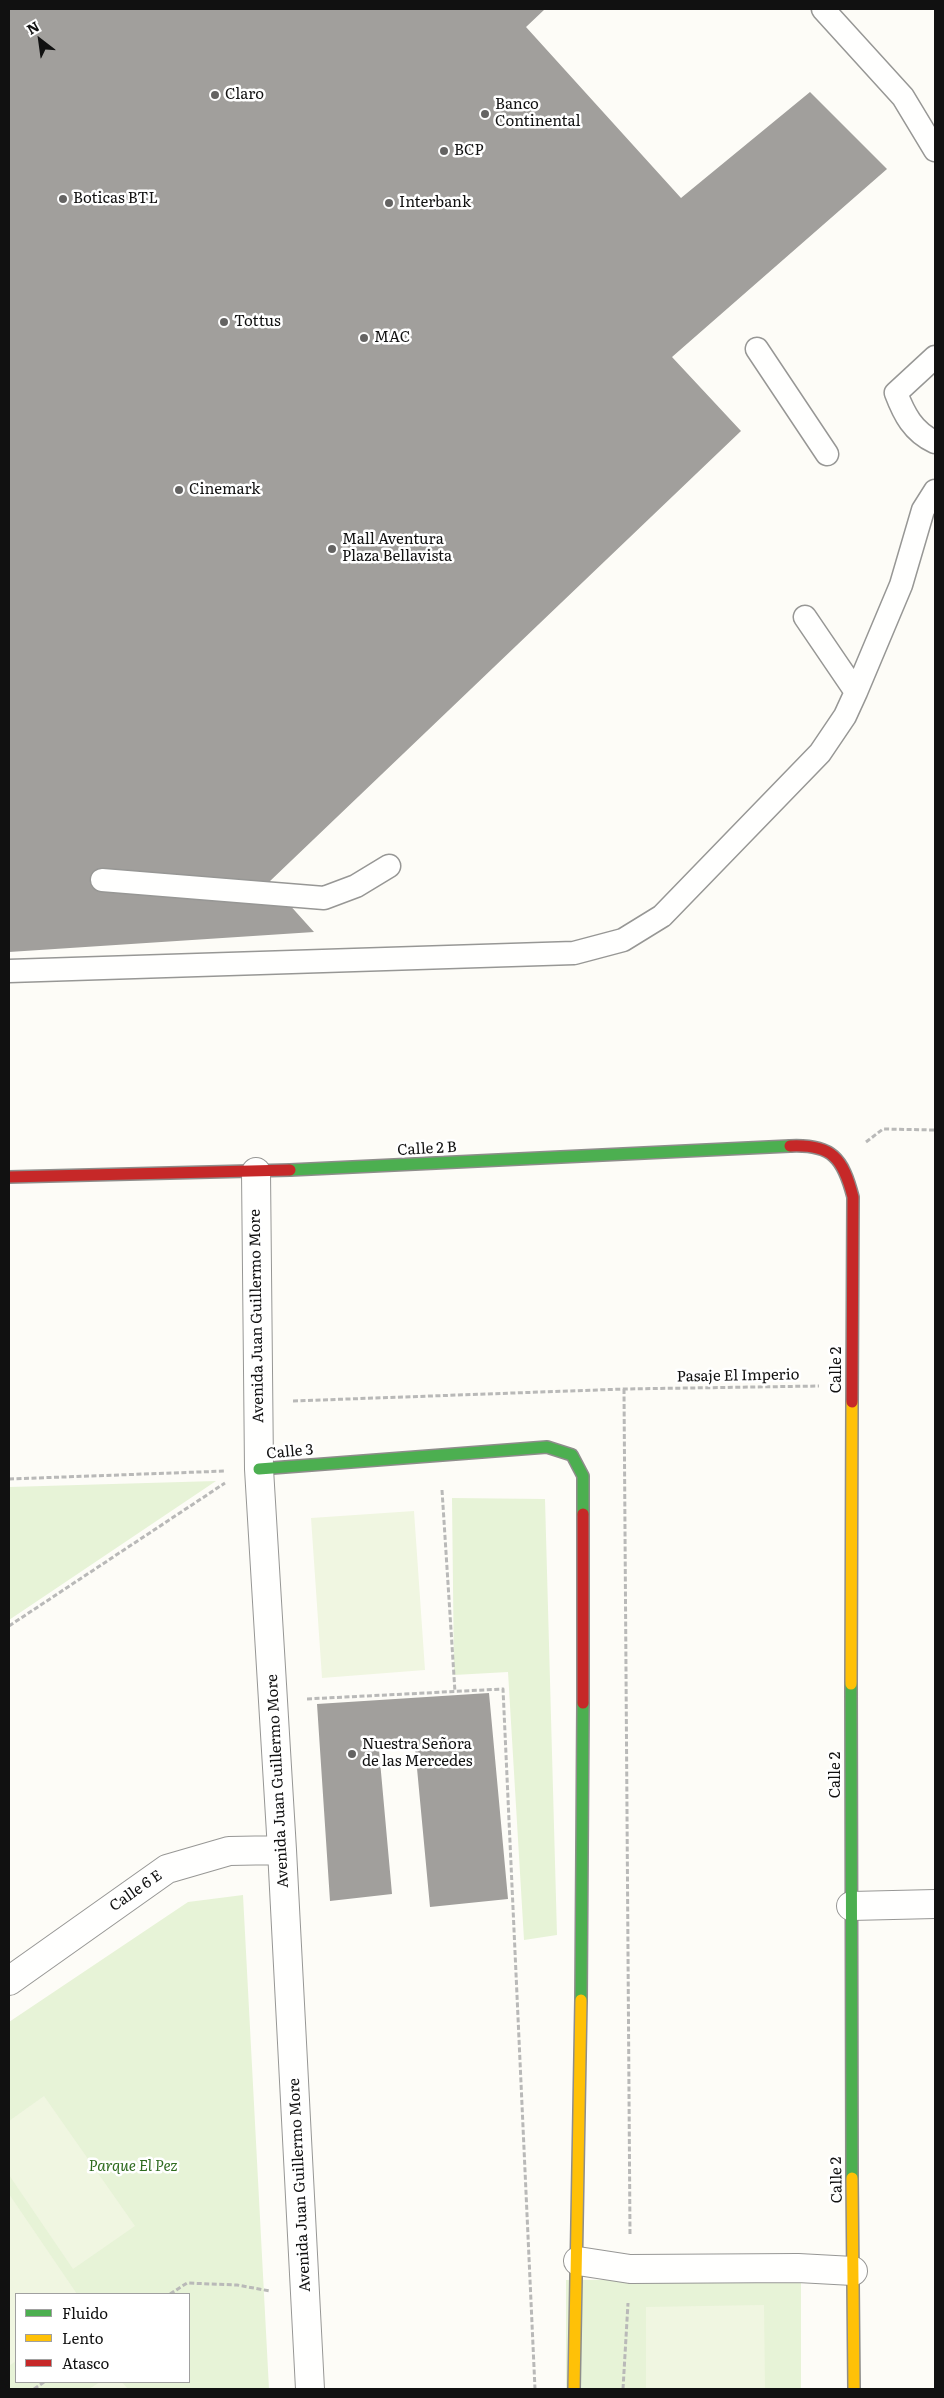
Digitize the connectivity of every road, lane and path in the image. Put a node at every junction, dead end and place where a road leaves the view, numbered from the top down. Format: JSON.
{"nodes":[{"id":1,"x":823,"y":9,"type":"edge"},
{"id":2,"x":935,"y":150,"type":"edge"},
{"id":3,"x":757,"y":349,"type":"dead end"},
{"id":4,"x":935,"y":357,"type":"edge"},
{"id":5,"x":935,"y":442,"type":"edge"},
{"id":6,"x":827,"y":454,"type":"dead end"},
{"id":7,"x":935,"y":491,"type":"edge"},
{"id":8,"x":805,"y":617,"type":"dead end"},
{"id":9,"x":856,"y":692,"type":"junction"},
{"id":10,"x":389,"y":866,"type":"dead end"},
{"id":11,"x":102,"y":880,"type":"dead end"},
{"id":12,"x":9,"y":971,"type":"edge"},
{"id":13,"x":935,"y":1130,"type":"edge"},
{"id":14,"x":840,"y":1163,"type":"junction"},
{"id":15,"x":256,"y":1172,"type":"junction"},
{"id":16,"x":9,"y":1177,"type":"edge"},
{"id":17,"x":852,"y":1386,"type":"junction"},
{"id":18,"x":624,"y":1389,"type":"junction"},
{"id":19,"x":258,"y":1402,"type":"junction"},
{"id":20,"x":440,"y":1455,"type":"junction"},
{"id":21,"x":259,"y":1469,"type":"junction"},
{"id":22,"x":225,"y":1471,"type":"junction"},
{"id":23,"x":9,"y":1479,"type":"edge"},
{"id":24,"x":9,"y":1626,"type":"edge"},
{"id":25,"x":455,"y":1692,"type":"junction"},
{"id":26,"x":274,"y":1700,"type":"junction"},
{"id":27,"x":282,"y":1850,"type":"junction"},
{"id":28,"x":935,"y":1904,"type":"edge"},
{"id":29,"x":851,"y":1906,"type":"junction"},
{"id":30,"x":9,"y":1981,"type":"edge"},
{"id":31,"x":578,"y":2261,"type":"junction"},
{"id":32,"x":630,"y":2269,"type":"junction"},
{"id":33,"x":853,"y":2270,"type":"junction"},
{"id":34,"x":172,"y":2293,"type":"edge"},
{"id":35,"x":306,"y":2297,"type":"junction"},
{"id":36,"x":310,"y":2389,"type":"edge"},
{"id":37,"x":535,"y":2389,"type":"edge"},
{"id":38,"x":574,"y":2389,"type":"edge"},
{"id":39,"x":623,"y":2389,"type":"edge"},
{"id":40,"x":854,"y":2389,"type":"edge"}],
"edges":[{"from":1,"to":2,"type":"lane"},
{"from":3,"to":6,"type":"lane"},
{"from":4,"to":5,"type":"lane"},
{"from":7,"to":9,"type":"lane"},
{"from":8,"to":9,"type":"lane"},
{"from":9,"to":12,"type":"lane"},
{"from":10,"to":11,"type":"lane"},
{"from":13,"to":14,"type":"path"},
{"from":14,"to":15,"type":"street","name":"Calle 2 B"},
{"from":14,"to":17,"type":"street","name":"Calle 2"},
{"from":15,"to":16,"type":"street","name":"Calle 2 B"},
{"from":15,"to":19,"type":"street","name":"Avenida Juan Guillermo More"},
{"from":17,"to":18,"type":"path","name":"Pasaje El Imperio"},
{"from":17,"to":29,"type":"street","name":"Calle 2"},
{"from":18,"to":19,"type":"path","name":"Pasaje El Imperio"},
{"from":18,"to":32,"type":"path"},
{"from":19,"to":21,"type":"street","name":"Avenida Juan Guillermo More"},
{"from":20,"to":21,"type":"street","name":"Calle 3"},
{"from":20,"to":25,"type":"path"},
{"from":20,"to":31,"type":"street","name":"Calle 3"},
{"from":21,"to":22,"type":"path","name":"Calle 3"},
{"from":21,"to":26,"type":"street","name":"Avenida Juan Guillermo More"},
{"from":22,"to":23,"type":"path","name":"Calle 3"},
{"from":22,"to":24,"type":"path"},
{"from":25,"to":26,"type":"path"},
{"from":25,"to":37,"type":"path"},
{"from":26,"to":27,"type":"street","name":"Avenida Juan Guillermo More"},
{"from":27,"to":30,"type":"street","name":"Calle 6 E"},
{"from":27,"to":35,"type":"street","name":"Avenida Juan Guillermo More"},
{"from":28,"to":29,"type":"street"},
{"from":29,"to":33,"type":"street","name":"Calle 2"},
{"from":31,"to":32,"type":"street"},
{"from":31,"to":38,"type":"street"},
{"from":32,"to":33,"type":"street"},
{"from":32,"to":39,"type":"path"},
{"from":33,"to":40,"type":"street","name":"Calle 2"},
{"from":34,"to":35,"type":"path"},
{"from":35,"to":36,"type":"street","name":"Avenida Juan Guillermo More"}]}
